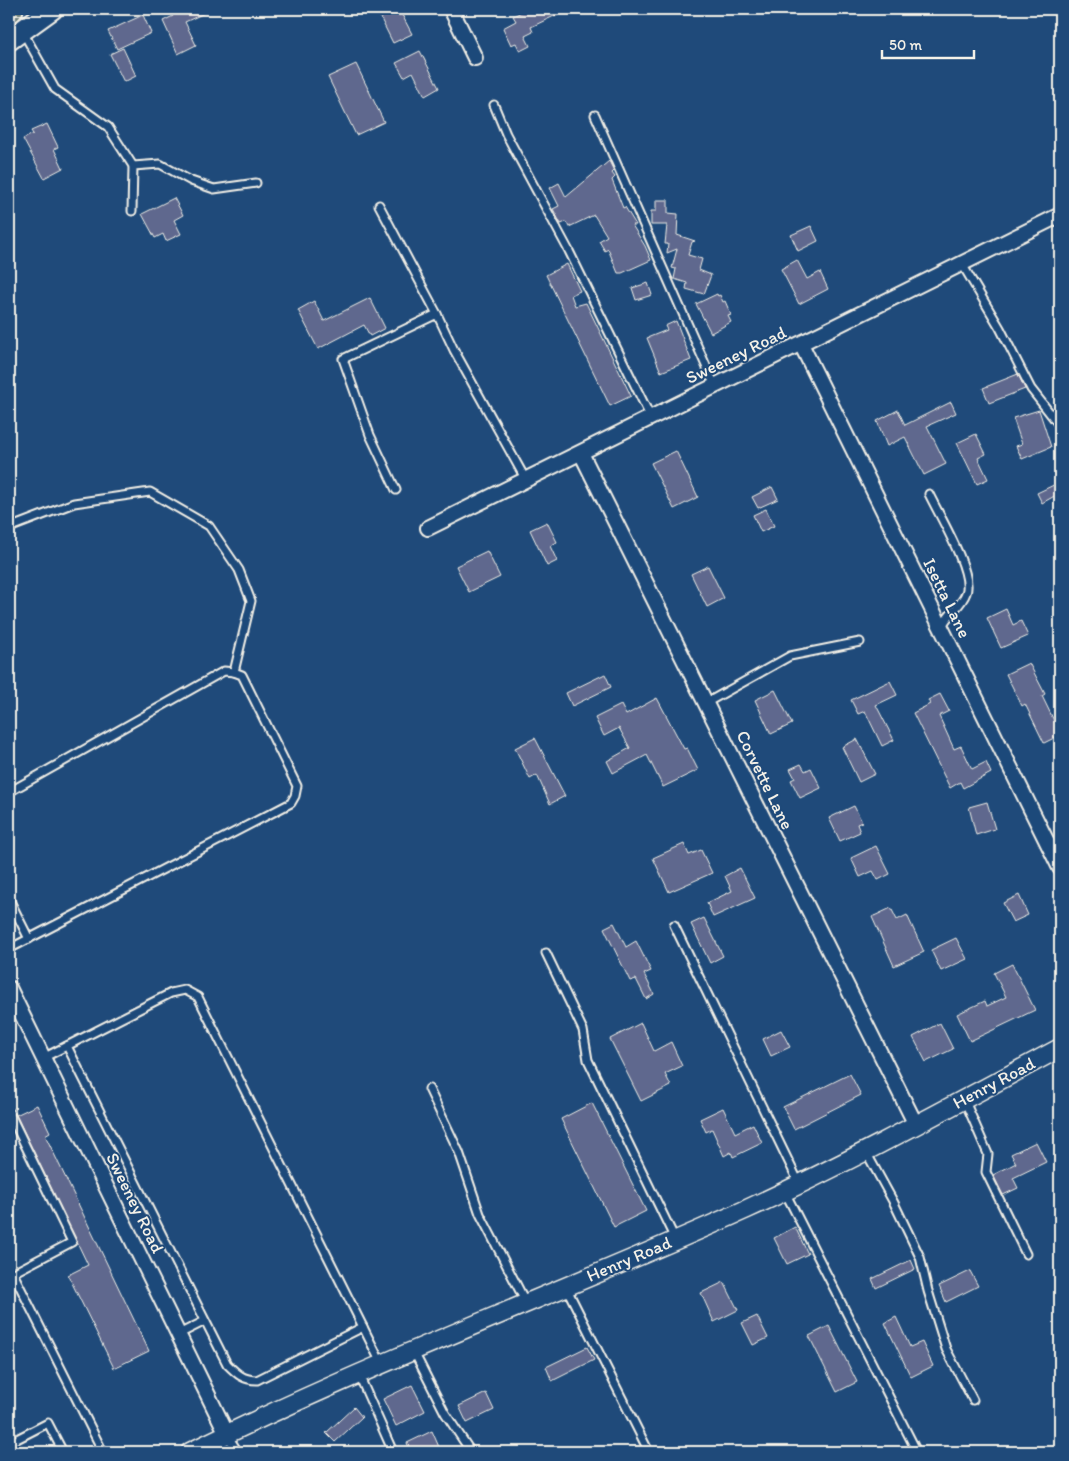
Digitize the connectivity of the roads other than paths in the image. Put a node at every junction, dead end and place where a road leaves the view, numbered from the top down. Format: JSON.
{"nodes":[{"id":1,"x":52,"y":9,"type":"edge"},
{"id":2,"x":450,"y":9,"type":"edge"},
{"id":3,"x":15,"y":35,"type":"edge"},
{"id":4,"x":475,"y":58,"type":"dead end"},
{"id":5,"x":494,"y":105,"type":"dead end"},
{"id":6,"x":595,"y":116,"type":"dead end"},
{"id":7,"x":133,"y":166,"type":"junction"},
{"id":8,"x":256,"y":184,"type":"dead end"},
{"id":9,"x":379,"y":205,"type":"dead end"},
{"id":10,"x":132,"y":211,"type":"dead end"},
{"id":11,"x":1060,"y":215,"type":"edge"},
{"id":12,"x":962,"y":264,"type":"junction"},
{"id":13,"x":437,"y":314,"type":"junction"},
{"id":14,"x":801,"y":344,"type":"junction"},
{"id":15,"x":715,"y":386,"type":"junction"},
{"id":16,"x":651,"y":418,"type":"junction"},
{"id":17,"x":1060,"y":426,"type":"edge"},
{"id":18,"x":581,"y":453,"type":"junction"},
{"id":19,"x":526,"y":480,"type":"junction"},
{"id":20,"x":396,"y":490,"type":"dead end"},
{"id":21,"x":929,"y":494,"type":"dead end"},
{"id":22,"x":9,"y":528,"type":"edge"},
{"id":23,"x":428,"y":528,"type":"dead end"},
{"id":24,"x":941,"y":628,"type":"junction"},
{"id":25,"x":860,"y":642,"type":"dead end"},
{"id":26,"x":234,"y":672,"type":"junction"},
{"id":27,"x":706,"y":703,"type":"junction"},
{"id":28,"x":9,"y":792,"type":"edge"},
{"id":29,"x":1060,"y":868,"type":"edge"},
{"id":30,"x":9,"y":899,"type":"edge"},
{"id":31,"x":674,"y":925,"type":"dead end"},
{"id":32,"x":29,"y":939,"type":"junction"},
{"id":33,"x":9,"y":949,"type":"edge"},
{"id":34,"x":546,"y":953,"type":"dead end"},
{"id":35,"x":9,"y":988,"type":"edge"},
{"id":36,"x":67,"y":1046,"type":"junction"},
{"id":37,"x":1060,"y":1048,"type":"edge"},
{"id":38,"x":43,"y":1058,"type":"junction"},
{"id":39,"x":429,"y":1088,"type":"dead end"},
{"id":40,"x":963,"y":1099,"type":"junction"},
{"id":41,"x":9,"y":1112,"type":"edge"},
{"id":42,"x":916,"y":1125,"type":"junction"},
{"id":43,"x":865,"y":1150,"type":"junction"},
{"id":44,"x":792,"y":1187,"type":"junction"},
{"id":45,"x":675,"y":1240,"type":"junction"},
{"id":46,"x":1026,"y":1254,"type":"dead end"},
{"id":47,"x":11,"y":1274,"type":"edge"},
{"id":48,"x":566,"y":1286,"type":"junction"},
{"id":49,"x":526,"y":1304,"type":"junction"},
{"id":50,"x":206,"y":1320,"type":"junction"},
{"id":51,"x":363,"y":1328,"type":"junction"},
{"id":52,"x":179,"y":1334,"type":"junction"},
{"id":53,"x":414,"y":1352,"type":"junction"},
{"id":54,"x":382,"y":1366,"type":"junction"},
{"id":55,"x":359,"y":1375,"type":"junction"},
{"id":56,"x":972,"y":1400,"type":"dead end"},
{"id":57,"x":227,"y":1434,"type":"junction"},
{"id":58,"x":9,"y":1442,"type":"edge"},
{"id":59,"x":63,"y":1452,"type":"edge"},
{"id":60,"x":103,"y":1452,"type":"edge"},
{"id":61,"x":190,"y":1452,"type":"edge"},
{"id":62,"x":238,"y":1452,"type":"edge"},
{"id":63,"x":393,"y":1452,"type":"edge"},
{"id":64,"x":472,"y":1452,"type":"edge"},
{"id":65,"x":649,"y":1452,"type":"edge"},
{"id":66,"x":917,"y":1452,"type":"edge"}],
"edges":[{"from":1,"to":3,"type":"main road"},
{"from":2,"to":4,"type":"street"},
{"from":3,"to":7,"type":"lane"},
{"from":5,"to":16,"type":"lane"},
{"from":6,"to":15,"type":"lane"},
{"from":7,"to":8,"type":"lane"},
{"from":7,"to":10,"type":"lane"},
{"from":9,"to":13,"type":"lane"},
{"from":11,"to":12,"type":"street","name":"Sweeney Road"},
{"from":12,"to":14,"type":"street","name":"Sweeney Road"},
{"from":12,"to":17,"type":"lane"},
{"from":13,"to":19,"type":"lane"},
{"from":13,"to":20,"type":"lane"},
{"from":14,"to":15,"type":"street","name":"Sweeney Road"},
{"from":14,"to":24,"type":"street","name":"Isetta Lane"},
{"from":15,"to":16,"type":"street","name":"Sweeney Road"},
{"from":16,"to":18,"type":"street","name":"Sweeney Road"},
{"from":18,"to":19,"type":"street","name":"Sweeney Road"},
{"from":18,"to":27,"type":"street","name":"Corvette Lane"},
{"from":19,"to":23,"type":"street","name":"Sweeney Road"},
{"from":21,"to":24,"type":"lane"},
{"from":22,"to":26,"type":"lane"},
{"from":24,"to":29,"type":"street","name":"Isetta Lane"},
{"from":25,"to":27,"type":"lane"},
{"from":26,"to":28,"type":"lane"},
{"from":26,"to":32,"type":"lane"},
{"from":27,"to":42,"type":"street","name":"Corvette Lane"},
{"from":30,"to":32,"type":"lane"},
{"from":31,"to":44,"type":"lane"},
{"from":32,"to":33,"type":"lane"},
{"from":34,"to":45,"type":"lane"},
{"from":35,"to":38,"type":"street","name":"Sweeney Road"},
{"from":36,"to":38,"type":"lane"},
{"from":36,"to":50,"type":"lane"},
{"from":36,"to":51,"type":"lane"},
{"from":37,"to":40,"type":"street","name":"Henry Road"},
{"from":38,"to":52,"type":"street","name":"Sweeney Road"},
{"from":39,"to":49,"type":"lane"},
{"from":40,"to":42,"type":"street","name":"Henry Road"},
{"from":40,"to":46,"type":"lane"},
{"from":41,"to":47,"type":"lane"},
{"from":42,"to":43,"type":"street","name":"Henry Road"},
{"from":43,"to":44,"type":"street","name":"Henry Road"},
{"from":43,"to":56,"type":"lane"},
{"from":44,"to":45,"type":"street","name":"Henry Road"},
{"from":44,"to":66,"type":"lane"},
{"from":45,"to":48,"type":"street","name":"Henry Road"},
{"from":47,"to":60,"type":"lane"},
{"from":48,"to":49,"type":"street","name":"Henry Road"},
{"from":48,"to":65,"type":"lane"},
{"from":49,"to":53,"type":"street","name":"Henry Road"},
{"from":50,"to":51,"type":"lane"},
{"from":50,"to":52,"type":"lane"},
{"from":51,"to":54,"type":"lane"},
{"from":52,"to":57,"type":"street","name":"Sweeney Road"},
{"from":53,"to":54,"type":"street","name":"Henry Road"},
{"from":53,"to":64,"type":"lane"},
{"from":54,"to":55,"type":"street","name":"Henry Road"},
{"from":55,"to":57,"type":"street","name":"Henry Road"},
{"from":55,"to":63,"type":"lane"},
{"from":57,"to":61,"type":"street","name":"Henry Road"},
{"from":57,"to":62,"type":"lane"},
{"from":58,"to":59,"type":"lane"}]}
